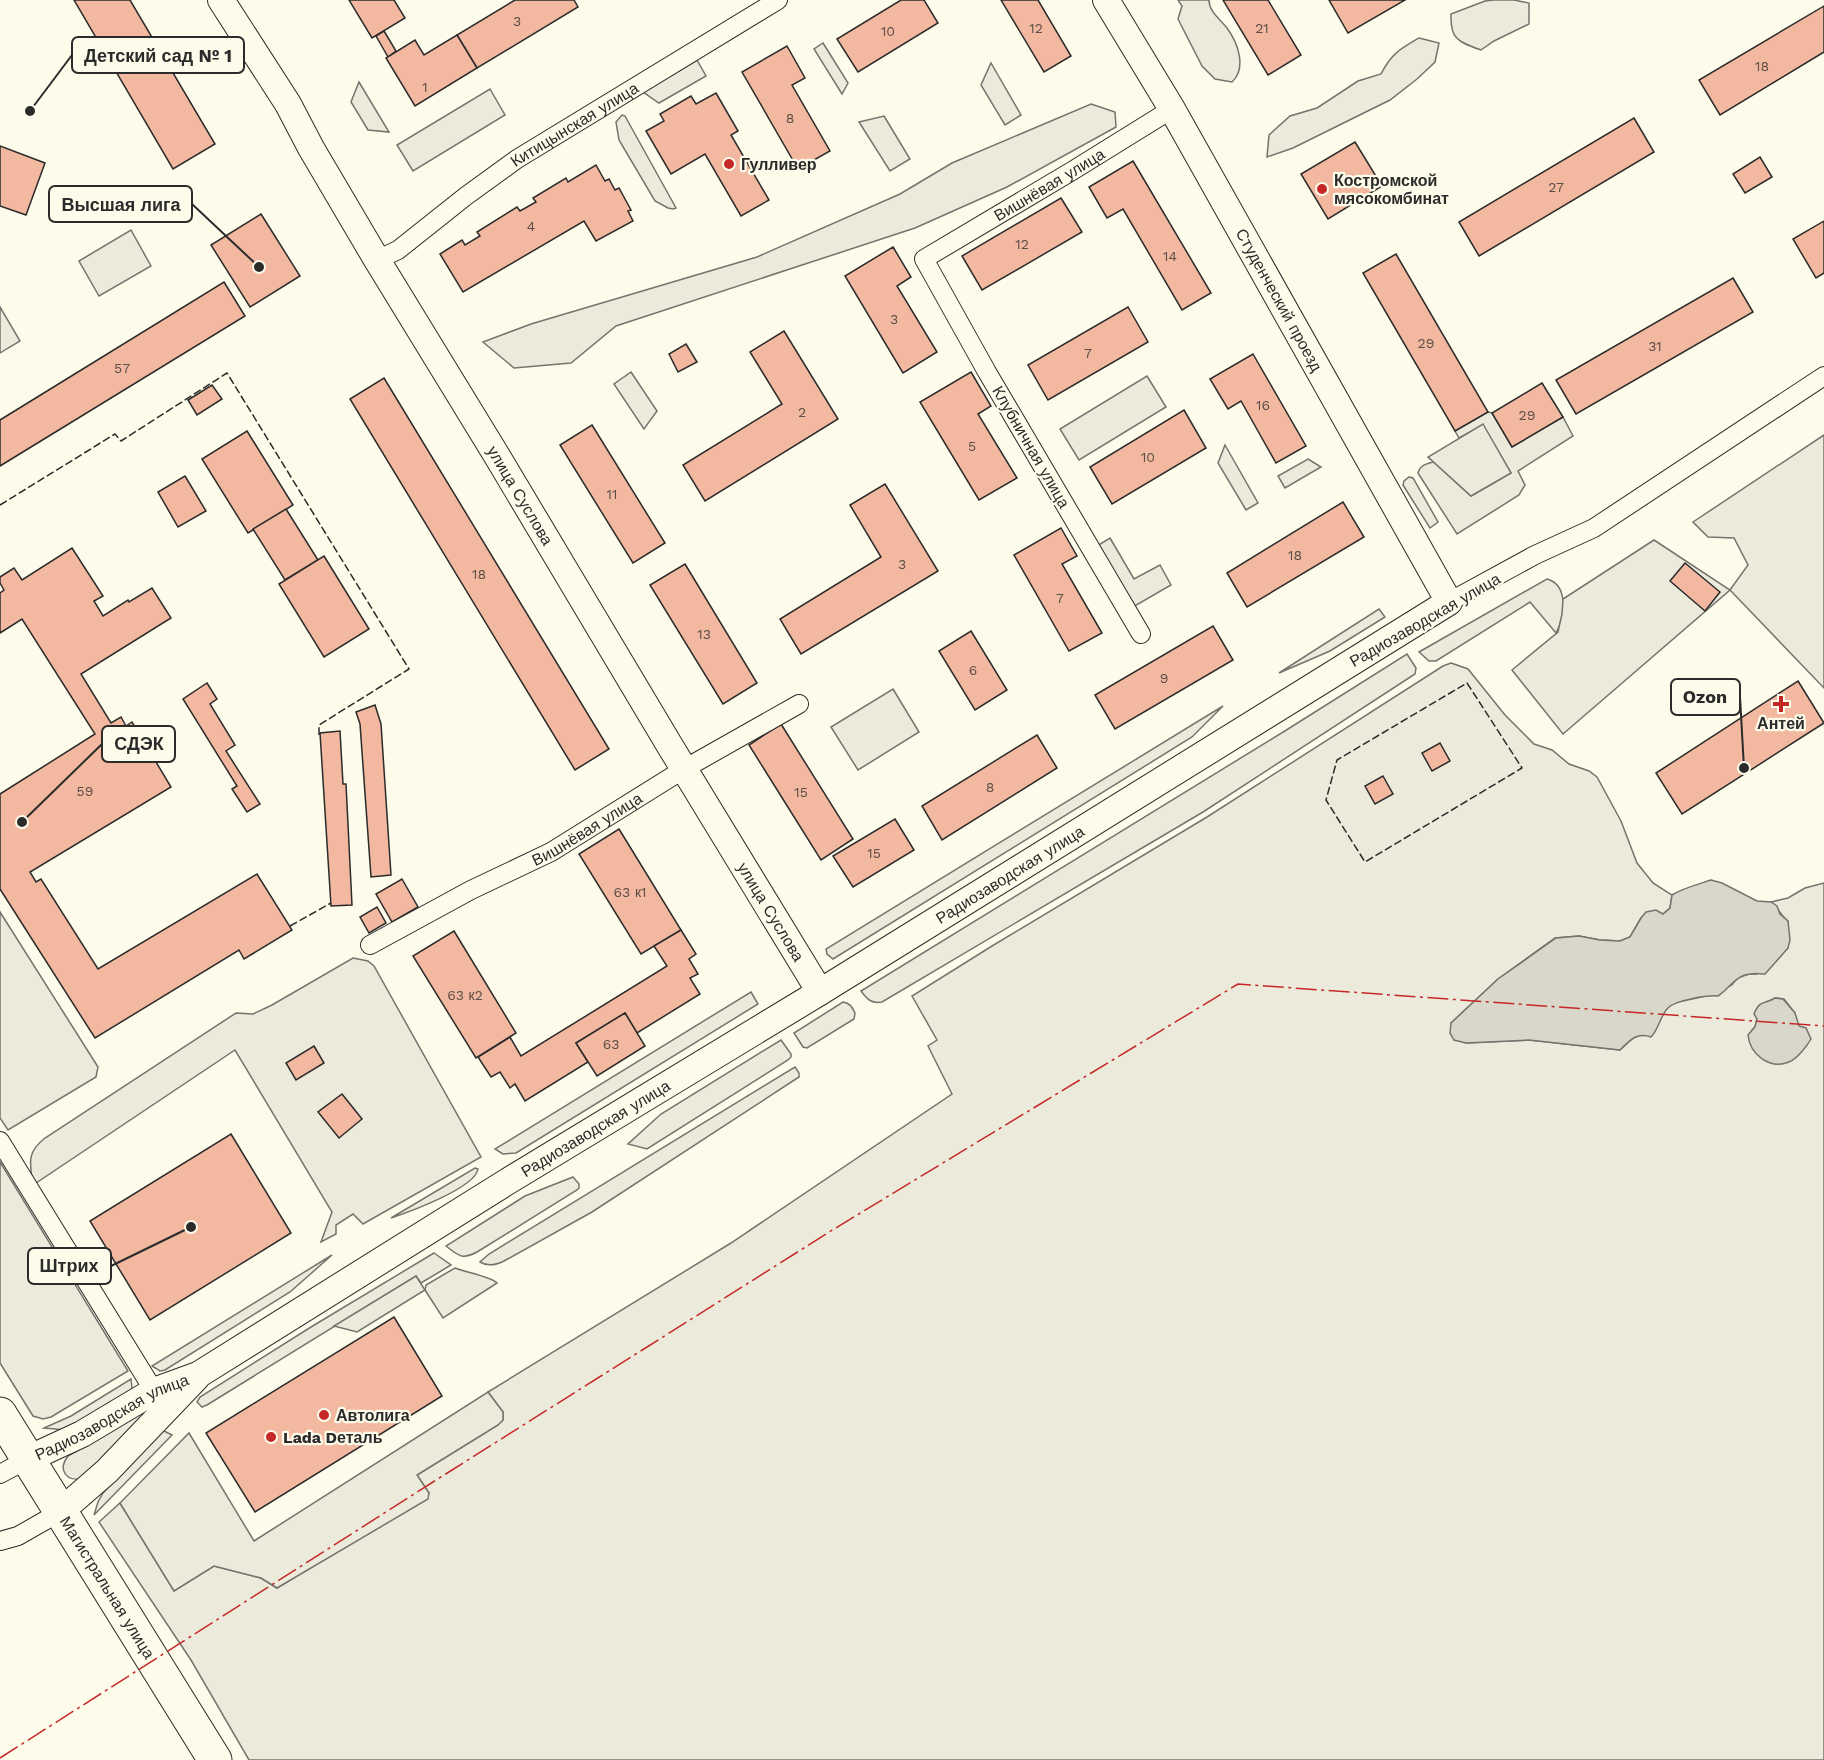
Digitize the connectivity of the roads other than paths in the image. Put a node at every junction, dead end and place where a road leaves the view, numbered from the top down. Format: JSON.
{"nodes":[{"id":1,"x":221,"y":0,"type":"edge"},
{"id":2,"x":778,"y":0,"type":"edge"},
{"id":3,"x":1106,"y":0,"type":"edge"},
{"id":4,"x":1172,"y":108,"type":"junction"},
{"id":5,"x":924,"y":259,"type":"joint"},
{"id":6,"x":377,"y":260,"type":"junction"},
{"id":7,"x":1824,"y":376,"type":"edge"},
{"id":8,"x":1449,"y":602,"type":"junction"},
{"id":9,"x":1141,"y":634,"type":"dead end"},
{"id":10,"x":798,"y":704,"type":"dead end"},
{"id":11,"x":684,"y":769,"type":"junction"},
{"id":12,"x":370,"y":945,"type":"dead end"},
{"id":13,"x":820,"y":992,"type":"junction"},
{"id":14,"x":0,"y":1141,"type":"edge"},
{"id":15,"x":198,"y":1375,"type":"junction"},
{"id":16,"x":154,"y":1391,"type":"junction"},
{"id":17,"x":0,"y":1414,"type":"edge"},
{"id":18,"x":14,"y":1467,"type":"edge"},
{"id":19,"x":60,"y":1512,"type":"junction"},
{"id":20,"x":0,"y":1541,"type":"edge"},
{"id":21,"x":215,"y":1760,"type":"edge"}],
"edges":[{"from":1,"to":6,"type":"street","name":"улица Суслова"},
{"from":2,"to":6,"type":"street","name":"Китицынская улица"},
{"from":3,"to":4,"type":"street","name":"Студенческий проезд"},
{"from":4,"to":5,"type":"street","name":"Вишнёвая улица"},
{"from":4,"to":8,"type":"street","name":"Студенческий проезд"},
{"from":5,"to":9,"type":"street","name":"Клубничная улица"},
{"from":6,"to":11,"type":"street","name":"улица Суслова"},
{"from":7,"to":8,"type":"street","name":"Радиозаводская улица"},
{"from":8,"to":13,"type":"street","name":"Радиозаводская улица"},
{"from":10,"to":11,"type":"street","name":"Вишнёвая улица"},
{"from":11,"to":12,"type":"street","name":"Вишнёвая улица"},
{"from":11,"to":13,"type":"street","name":"улица Суслова"},
{"from":13,"to":15,"type":"street","name":"Радиозаводская улица"},
{"from":14,"to":16,"type":"street"},
{"from":15,"to":16,"type":"street","name":"Радиозаводская улица"},
{"from":15,"to":19,"type":"street","name":"Радиозаводская улица"},
{"from":16,"to":18,"type":"street","name":"Радиозаводская улица"},
{"from":17,"to":18,"type":"highway","name":"Магистральная улица"},
{"from":18,"to":19,"type":"highway","name":"Магистральная улица"},
{"from":19,"to":20,"type":"street"},
{"from":19,"to":21,"type":"highway","name":"Магистральная улица"}]}
